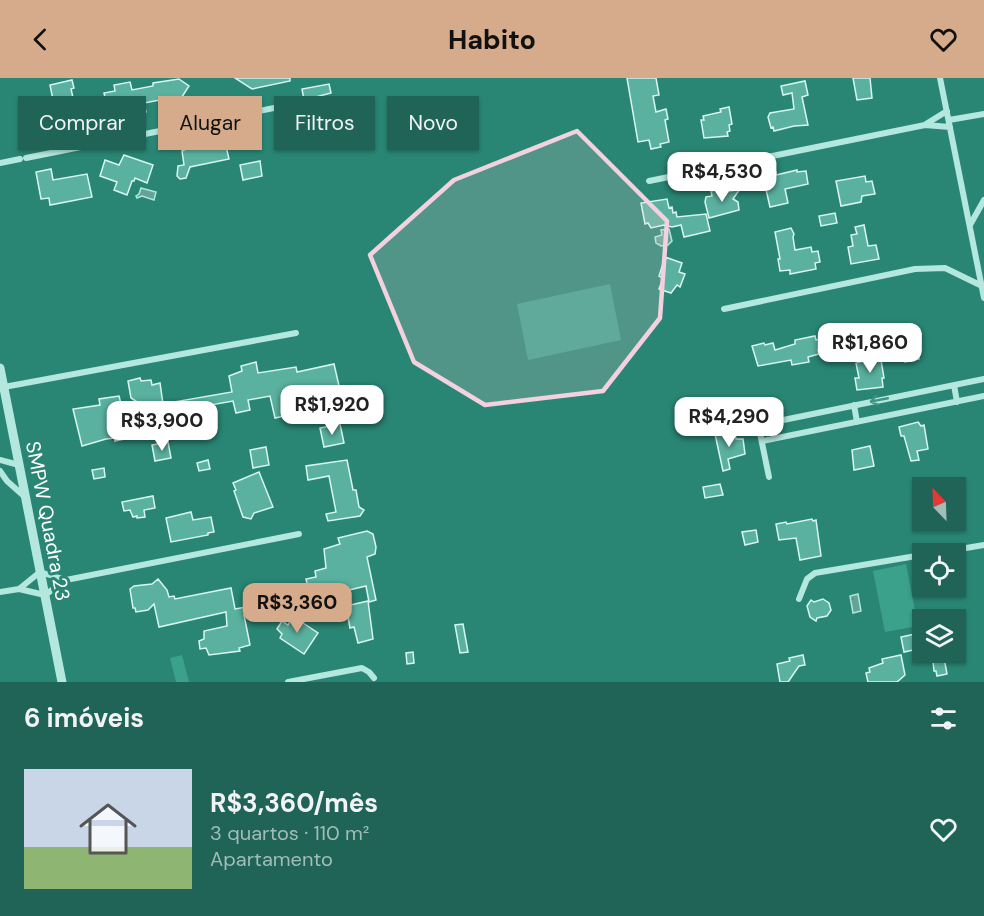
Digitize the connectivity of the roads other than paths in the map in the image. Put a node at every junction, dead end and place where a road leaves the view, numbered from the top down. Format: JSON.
{"nodes":[{"id":1,"x":940,"y":78,"type":"edge"},
{"id":2,"x":274,"y":108,"type":"edge"},
{"id":3,"x":946,"y":111,"type":"junction"},
{"id":4,"x":984,"y":114,"type":"edge"},
{"id":5,"x":949,"y":124,"type":"junction"},
{"id":6,"x":925,"y":125,"type":"junction"},
{"id":7,"x":0,"y":163,"type":"edge"},
{"id":8,"x":649,"y":181,"type":"dead end"},
{"id":9,"x":984,"y":200,"type":"edge"},
{"id":10,"x":970,"y":225,"type":"junction"},
{"id":11,"x":982,"y":286,"type":"junction"},
{"id":12,"x":984,"y":298,"type":"edge"},
{"id":13,"x":724,"y":309,"type":"dead end"},
{"id":14,"x":296,"y":333,"type":"dead end"},
{"id":15,"x":0,"y":368,"type":"edge"},
{"id":16,"x":984,"y":379,"type":"edge"},
{"id":17,"x":954,"y":385,"type":"junction"},
{"id":18,"x":4,"y":387,"type":"junction"},
{"id":19,"x":984,"y":396,"type":"edge"},
{"id":20,"x":957,"y":402,"type":"junction"},
{"id":21,"x":854,"y":405,"type":"junction"},
{"id":22,"x":755,"y":408,"type":"dead end"},
{"id":23,"x":857,"y":422,"type":"junction"},
{"id":24,"x":759,"y":424,"type":"junction"},
{"id":25,"x":762,"y":441,"type":"junction"},
{"id":26,"x":0,"y":460,"type":"edge"},
{"id":27,"x":19,"y":465,"type":"junction"},
{"id":28,"x":0,"y":471,"type":"edge"},
{"id":29,"x":769,"y":477,"type":"dead end"},
{"id":30,"x":25,"y":497,"type":"junction"},
{"id":31,"x":299,"y":534,"type":"dead end"},
{"id":32,"x":984,"y":545,"type":"edge"},
{"id":33,"x":966,"y":548,"type":"edge"},
{"id":34,"x":912,"y":557,"type":"edge"},
{"id":35,"x":40,"y":572,"type":"junction"},
{"id":36,"x":66,"y":580,"type":"junction"},
{"id":37,"x":19,"y":589,"type":"junction"},
{"id":38,"x":0,"y":592,"type":"edge"},
{"id":39,"x":45,"y":596,"type":"junction"},
{"id":40,"x":799,"y":599,"type":"dead end"},
{"id":41,"x":374,"y":678,"type":"dead end"},
{"id":42,"x":62,"y":682,"type":"edge"},
{"id":43,"x":288,"y":682,"type":"edge"}],
"edges":[{"from":1,"to":3,"type":"street"},
{"from":2,"to":7,"type":"street"},
{"from":3,"to":5,"type":"street"},
{"from":3,"to":6,"type":"street"},
{"from":4,"to":5,"type":"street"},
{"from":5,"to":6,"type":"street"},
{"from":5,"to":10,"type":"street"},
{"from":6,"to":8,"type":"street"},
{"from":9,"to":10,"type":"street"},
{"from":10,"to":11,"type":"street"},
{"from":11,"to":12,"type":"street"},
{"from":11,"to":13,"type":"street"},
{"from":14,"to":18,"type":"street"},
{"from":15,"to":18,"type":"street","name":"SMPW Quadra 23"},
{"from":16,"to":17,"type":"street"},
{"from":17,"to":20,"type":"street"},
{"from":17,"to":21,"type":"street","one_way":true},
{"from":18,"to":27,"type":"street","name":"SMPW Quadra 23"},
{"from":19,"to":20,"type":"street"},
{"from":20,"to":23,"type":"street"},
{"from":21,"to":23,"type":"street"},
{"from":21,"to":24,"type":"street"},
{"from":22,"to":24,"type":"street"},
{"from":23,"to":25,"type":"street"},
{"from":24,"to":25,"type":"street"},
{"from":25,"to":29,"type":"street"},
{"from":26,"to":27,"type":"street"},
{"from":27,"to":30,"type":"street","name":"SMPW Quadra 23"},
{"from":28,"to":30,"type":"street"},
{"from":30,"to":35,"type":"street","name":"SMPW Quadra 23"},
{"from":31,"to":36,"type":"street"},
{"from":32,"to":33,"type":"street"},
{"from":34,"to":40,"type":"street"},
{"from":35,"to":36,"type":"street"},
{"from":35,"to":37,"type":"street"},
{"from":35,"to":39,"type":"street","name":"SMPW Quadra 23"},
{"from":36,"to":39,"type":"street"},
{"from":37,"to":38,"type":"street"},
{"from":37,"to":39,"type":"street"},
{"from":39,"to":42,"type":"street","name":"SMPW Quadra 23"},
{"from":41,"to":43,"type":"street"}]}
